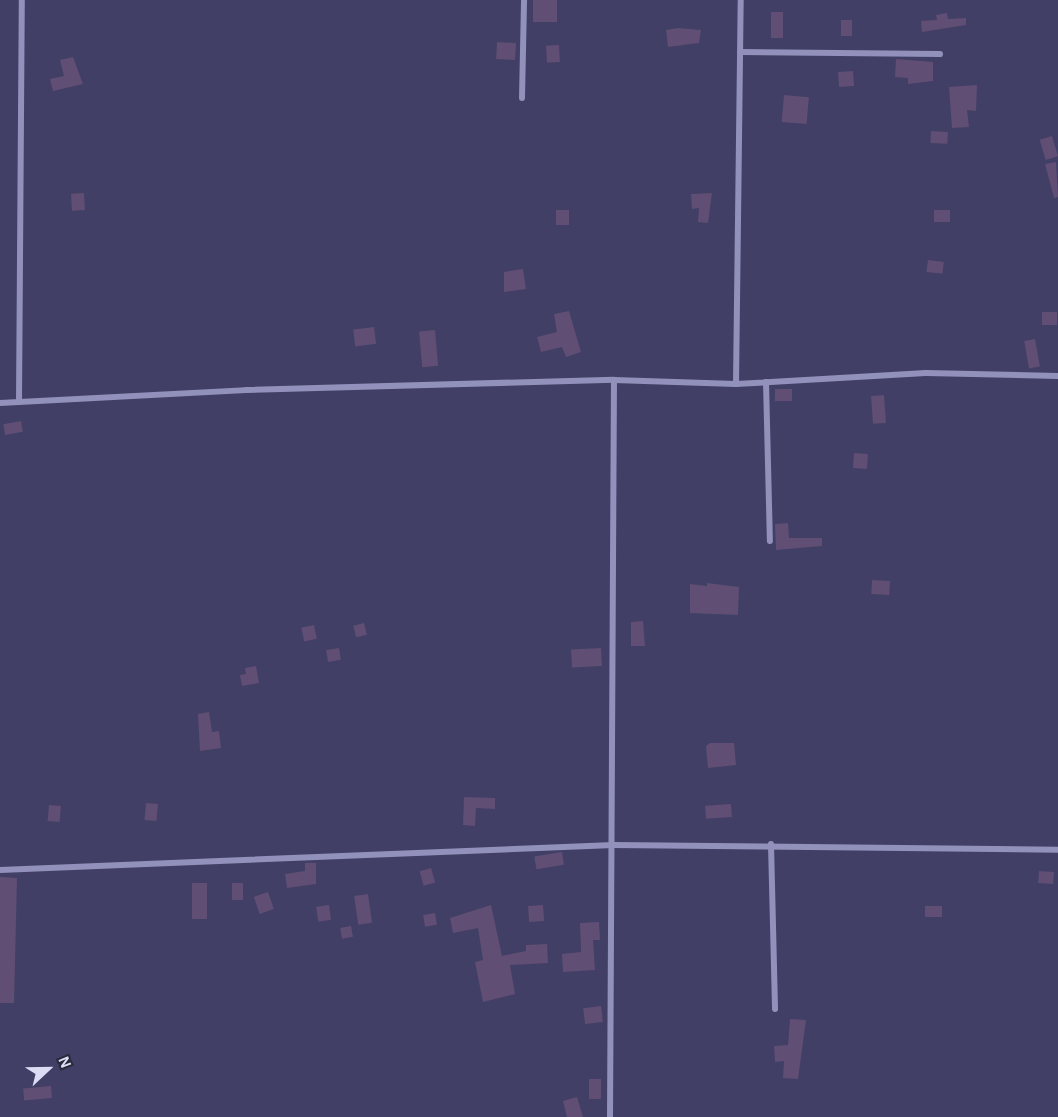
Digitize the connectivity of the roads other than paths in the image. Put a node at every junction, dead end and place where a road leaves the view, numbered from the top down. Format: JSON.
{"nodes":[{"id":1,"x":22,"y":0,"type":"edge"},
{"id":2,"x":524,"y":0,"type":"edge"},
{"id":3,"x":741,"y":0,"type":"edge"},
{"id":4,"x":740,"y":52,"type":"junction"},
{"id":5,"x":940,"y":54,"type":"dead end"},
{"id":6,"x":522,"y":98,"type":"dead end"},
{"id":7,"x":1058,"y":376,"type":"edge"},
{"id":8,"x":614,"y":380,"type":"junction"},
{"id":9,"x":766,"y":382,"type":"junction"},
{"id":10,"x":736,"y":384,"type":"junction"},
{"id":11,"x":19,"y":402,"type":"junction"},
{"id":12,"x":0,"y":403,"type":"edge"},
{"id":13,"x":770,"y":541,"type":"dead end"},
{"id":14,"x":771,"y":844,"type":"junction"},
{"id":15,"x":613,"y":845,"type":"junction"},
{"id":16,"x":1058,"y":850,"type":"edge"},
{"id":17,"x":0,"y":870,"type":"edge"},
{"id":18,"x":775,"y":1009,"type":"dead end"},
{"id":19,"x":610,"y":1117,"type":"edge"}],
"edges":[{"from":1,"to":11,"type":"street"},
{"from":2,"to":6,"type":"street"},
{"from":3,"to":4,"type":"street"},
{"from":4,"to":5,"type":"street"},
{"from":4,"to":10,"type":"street"},
{"from":7,"to":9,"type":"street"},
{"from":8,"to":10,"type":"street"},
{"from":8,"to":11,"type":"street"},
{"from":8,"to":15,"type":"street"},
{"from":9,"to":10,"type":"street"},
{"from":9,"to":13,"type":"street"},
{"from":11,"to":12,"type":"street"},
{"from":14,"to":15,"type":"street"},
{"from":14,"to":16,"type":"street"},
{"from":14,"to":18,"type":"street"},
{"from":15,"to":17,"type":"street"},
{"from":15,"to":19,"type":"street"}]}
